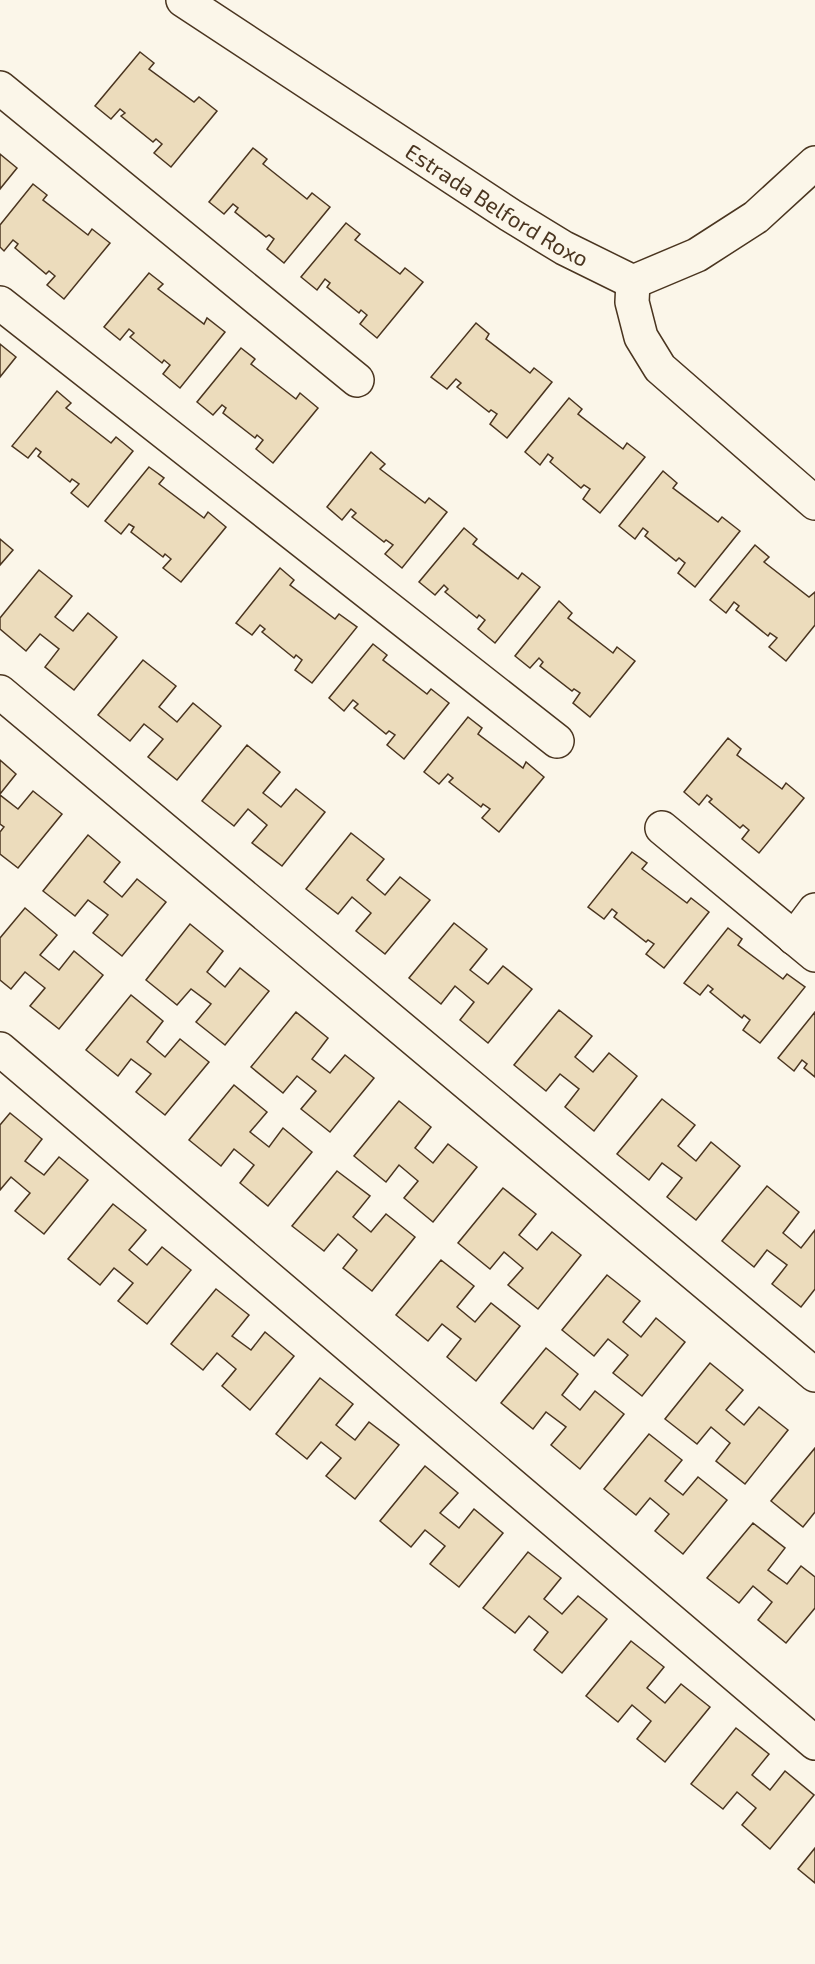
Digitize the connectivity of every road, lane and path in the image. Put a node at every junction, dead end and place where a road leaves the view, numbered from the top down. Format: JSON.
{"nodes":[{"id":1,"x":183,"y":0,"type":"edge"},
{"id":2,"x":0,"y":88,"type":"edge"},
{"id":3,"x":815,"y":163,"type":"edge"},
{"id":4,"x":633,"y":282,"type":"junction"},
{"id":5,"x":0,"y":303,"type":"edge"},
{"id":6,"x":357,"y":380,"type":"dead end"},
{"id":7,"x":815,"y":503,"type":"edge"},
{"id":8,"x":0,"y":692,"type":"edge"},
{"id":9,"x":557,"y":741,"type":"dead end"},
{"id":10,"x":662,"y":828,"type":"dead end"},
{"id":11,"x":815,"y":910,"type":"edge"},
{"id":12,"x":805,"y":946,"type":"edge"},
{"id":13,"x":0,"y":1049,"type":"edge"},
{"id":14,"x":815,"y":1375,"type":"edge"},
{"id":15,"x":815,"y":1743,"type":"edge"}],
"edges":[{"from":1,"to":4,"type":"street","name":"Estrada Belford Roxo"},
{"from":2,"to":6,"type":"street"},
{"from":3,"to":4,"type":"street"},
{"from":4,"to":7,"type":"street"},
{"from":5,"to":9,"type":"street"},
{"from":8,"to":14,"type":"street"},
{"from":10,"to":12,"type":"street"},
{"from":11,"to":12,"type":"street"},
{"from":13,"to":15,"type":"street"}]}
